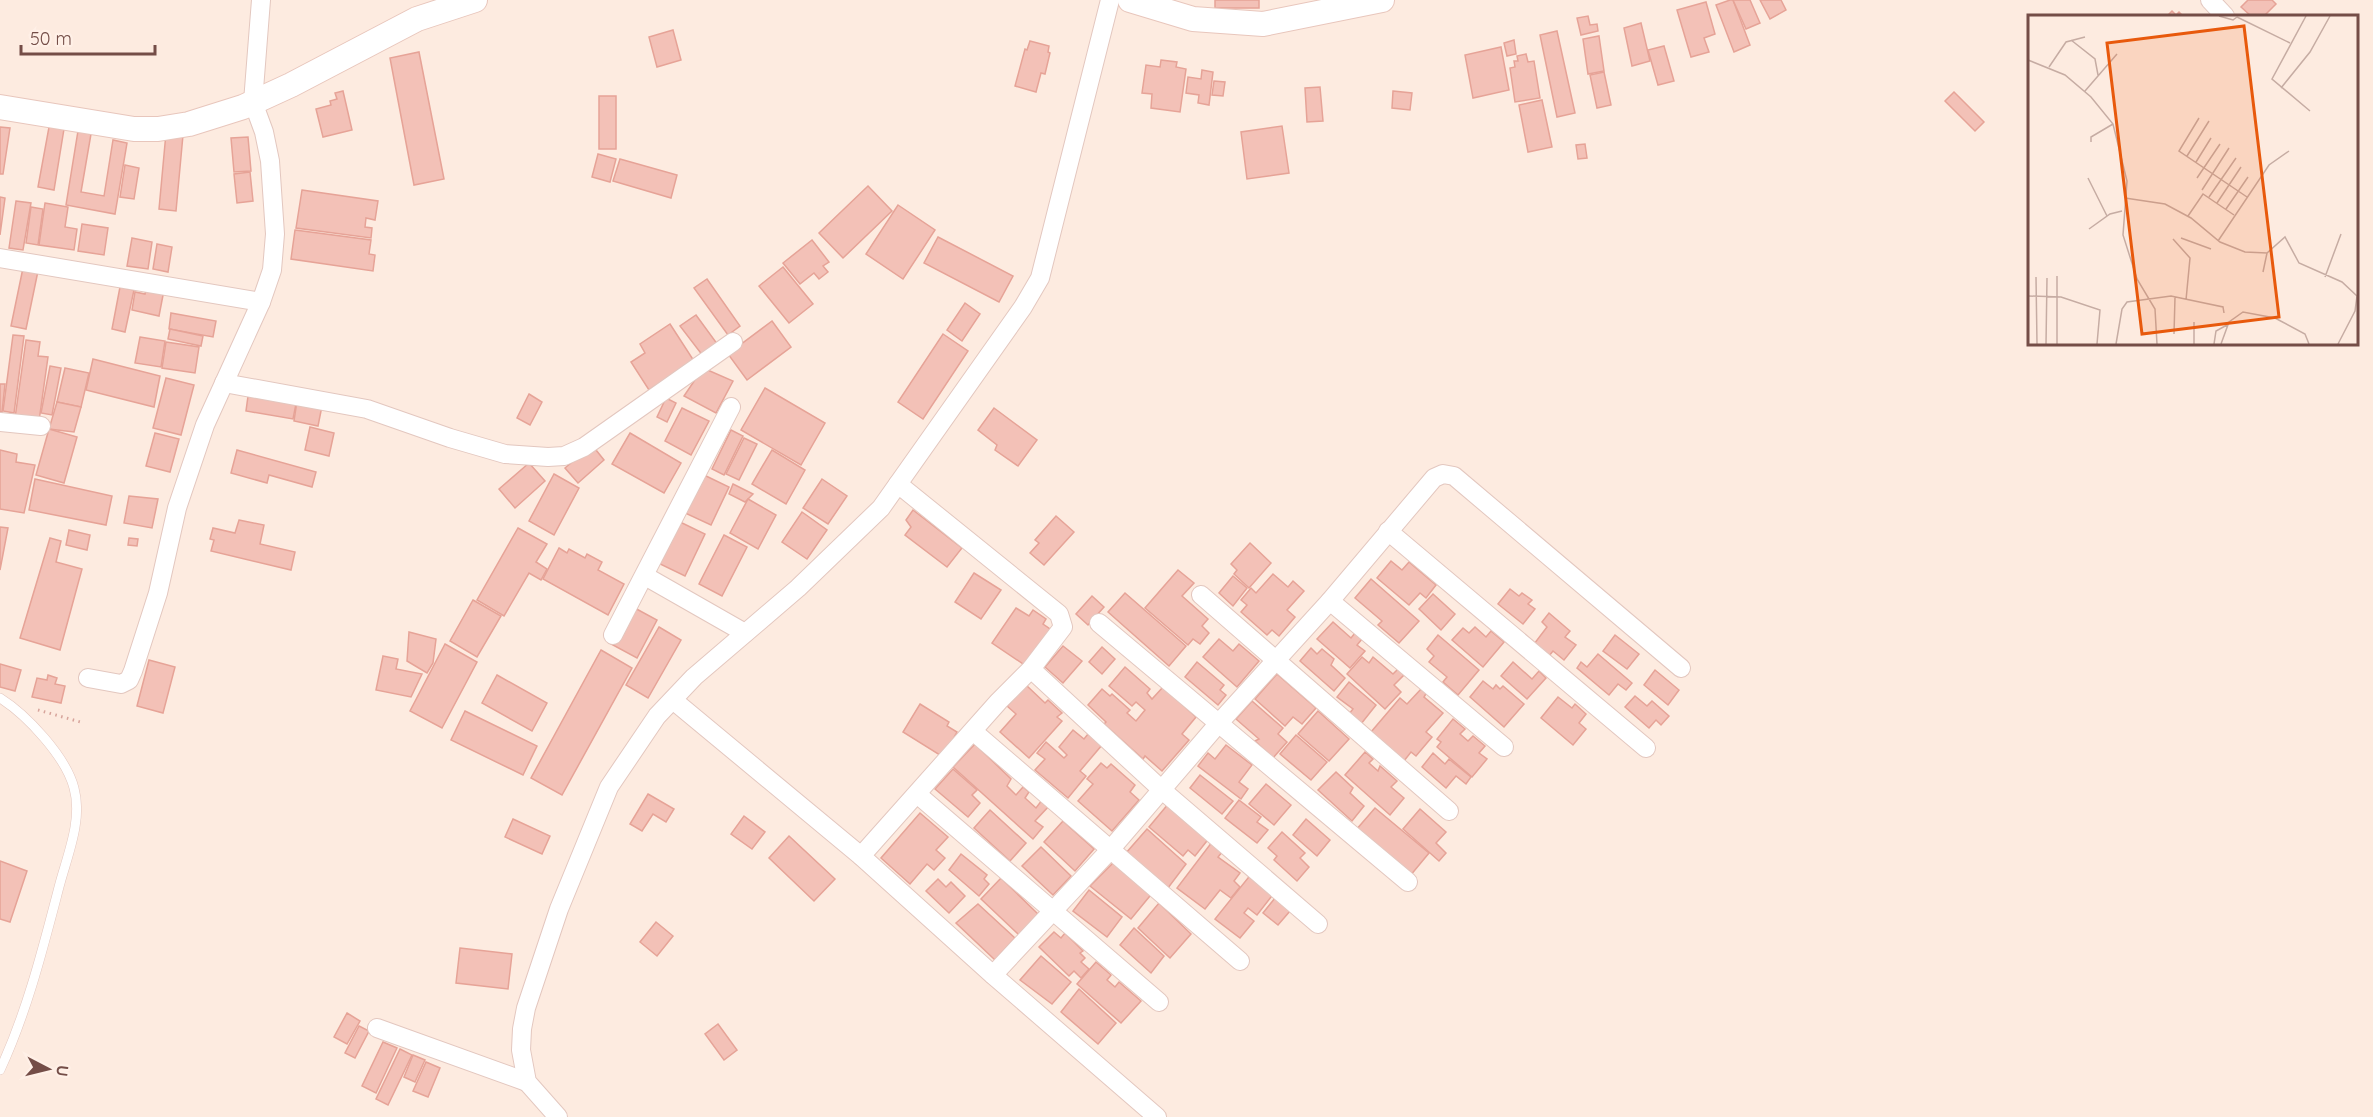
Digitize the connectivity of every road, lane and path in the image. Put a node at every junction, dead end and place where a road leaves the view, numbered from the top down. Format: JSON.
{"nodes":[{"id":1,"x":261,"y":0,"type":"edge"},
{"id":2,"x":475,"y":0,"type":"edge"},
{"id":3,"x":1110,"y":0,"type":"edge"},
{"id":4,"x":1130,"y":0,"type":"edge"},
{"id":5,"x":1382,"y":0,"type":"edge"},
{"id":6,"x":2210,"y":0,"type":"edge"},
{"id":7,"x":2224,"y":15,"type":"edge"},
{"id":8,"x":253,"y":102,"type":"junction"},
{"id":9,"x":0,"y":107,"type":"edge"},
{"id":10,"x":0,"y":258,"type":"edge"},
{"id":11,"x":261,"y":302,"type":"junction"},
{"id":12,"x":734,"y":342,"type":"dead end"},
{"id":13,"x":224,"y":383,"type":"junction"},
{"id":14,"x":731,"y":407,"type":"dead end"},
{"id":15,"x":0,"y":422,"type":"edge"},
{"id":16,"x":41,"y":426,"type":"dead end"},
{"id":17,"x":898,"y":484,"type":"junction"},
{"id":18,"x":1388,"y":531,"type":"junction"},
{"id":19,"x":645,"y":576,"type":"junction"},
{"id":20,"x":1201,"y":595,"type":"dead end"},
{"id":21,"x":1330,"y":601,"type":"junction"},
{"id":22,"x":1099,"y":623,"type":"dead end"},
{"id":23,"x":746,"y":633,"type":"junction"},
{"id":24,"x":614,"y":634,"type":"dead end"},
{"id":25,"x":1276,"y":660,"type":"junction"},
{"id":26,"x":1681,"y":668,"type":"dead end"},
{"id":27,"x":1031,"y":669,"type":"junction"},
{"id":28,"x":88,"y":678,"type":"dead end"},
{"id":29,"x":0,"y":698,"type":"edge"},
{"id":30,"x":673,"y":700,"type":"junction"},
{"id":31,"x":10,"y":704,"type":"junction"},
{"id":32,"x":84,"y":723,"type":"dead end"},
{"id":33,"x":1218,"y":724,"type":"junction"},
{"id":34,"x":974,"y":732,"type":"junction"},
{"id":35,"x":1504,"y":747,"type":"dead end"},
{"id":36,"x":1646,"y":748,"type":"dead end"},
{"id":37,"x":1162,"y":789,"type":"junction"},
{"id":38,"x":917,"y":794,"type":"junction"},
{"id":39,"x":1449,"y":811,"type":"dead end"},
{"id":40,"x":1110,"y":850,"type":"junction"},
{"id":41,"x":861,"y":856,"type":"junction"},
{"id":42,"x":1408,"y":882,"type":"dead end"},
{"id":43,"x":1054,"y":911,"type":"junction"},
{"id":44,"x":1318,"y":924,"type":"dead end"},
{"id":45,"x":1240,"y":961,"type":"dead end"},
{"id":46,"x":993,"y":975,"type":"junction"},
{"id":47,"x":1159,"y":1002,"type":"dead end"},
{"id":48,"x":377,"y":1028,"type":"dead end"},
{"id":49,"x":0,"y":1070,"type":"edge"},
{"id":50,"x":527,"y":1082,"type":"junction"},
{"id":51,"x":558,"y":1117,"type":"edge"},
{"id":52,"x":1157,"y":1117,"type":"edge"}],
"edges":[{"from":1,"to":8,"type":"street"},
{"from":2,"to":8,"type":"street"},
{"from":3,"to":17,"type":"street"},
{"from":4,"to":5,"type":"street"},
{"from":6,"to":7,"type":"street"},
{"from":8,"to":9,"type":"street"},
{"from":8,"to":11,"type":"street"},
{"from":10,"to":11,"type":"street"},
{"from":11,"to":13,"type":"street"},
{"from":12,"to":13,"type":"street"},
{"from":13,"to":28,"type":"street"},
{"from":14,"to":19,"type":"street"},
{"from":15,"to":16,"type":"street"},
{"from":17,"to":23,"type":"street"},
{"from":17,"to":27,"type":"street"},
{"from":18,"to":21,"type":"street"},
{"from":18,"to":26,"type":"street"},
{"from":18,"to":36,"type":"street"},
{"from":19,"to":23,"type":"street"},
{"from":19,"to":24,"type":"street"},
{"from":20,"to":25,"type":"street"},
{"from":21,"to":25,"type":"street"},
{"from":21,"to":35,"type":"street"},
{"from":22,"to":33,"type":"street"},
{"from":23,"to":30,"type":"street"},
{"from":25,"to":33,"type":"street"},
{"from":25,"to":39,"type":"street"},
{"from":27,"to":34,"type":"street"},
{"from":27,"to":37,"type":"street"},
{"from":29,"to":31,"type":"lane"},
{"from":30,"to":41,"type":"street"},
{"from":30,"to":50,"type":"street"},
{"from":31,"to":32,"type":"path"},
{"from":31,"to":49,"type":"lane"},
{"from":33,"to":37,"type":"street"},
{"from":33,"to":42,"type":"street"},
{"from":34,"to":38,"type":"street"},
{"from":34,"to":40,"type":"street"},
{"from":37,"to":40,"type":"street"},
{"from":37,"to":44,"type":"street"},
{"from":38,"to":41,"type":"street"},
{"from":38,"to":43,"type":"street"},
{"from":40,"to":43,"type":"street"},
{"from":40,"to":45,"type":"street"},
{"from":41,"to":46,"type":"street"},
{"from":43,"to":46,"type":"street"},
{"from":43,"to":47,"type":"street"},
{"from":46,"to":52,"type":"street"},
{"from":48,"to":50,"type":"street"},
{"from":50,"to":51,"type":"street"}]}
